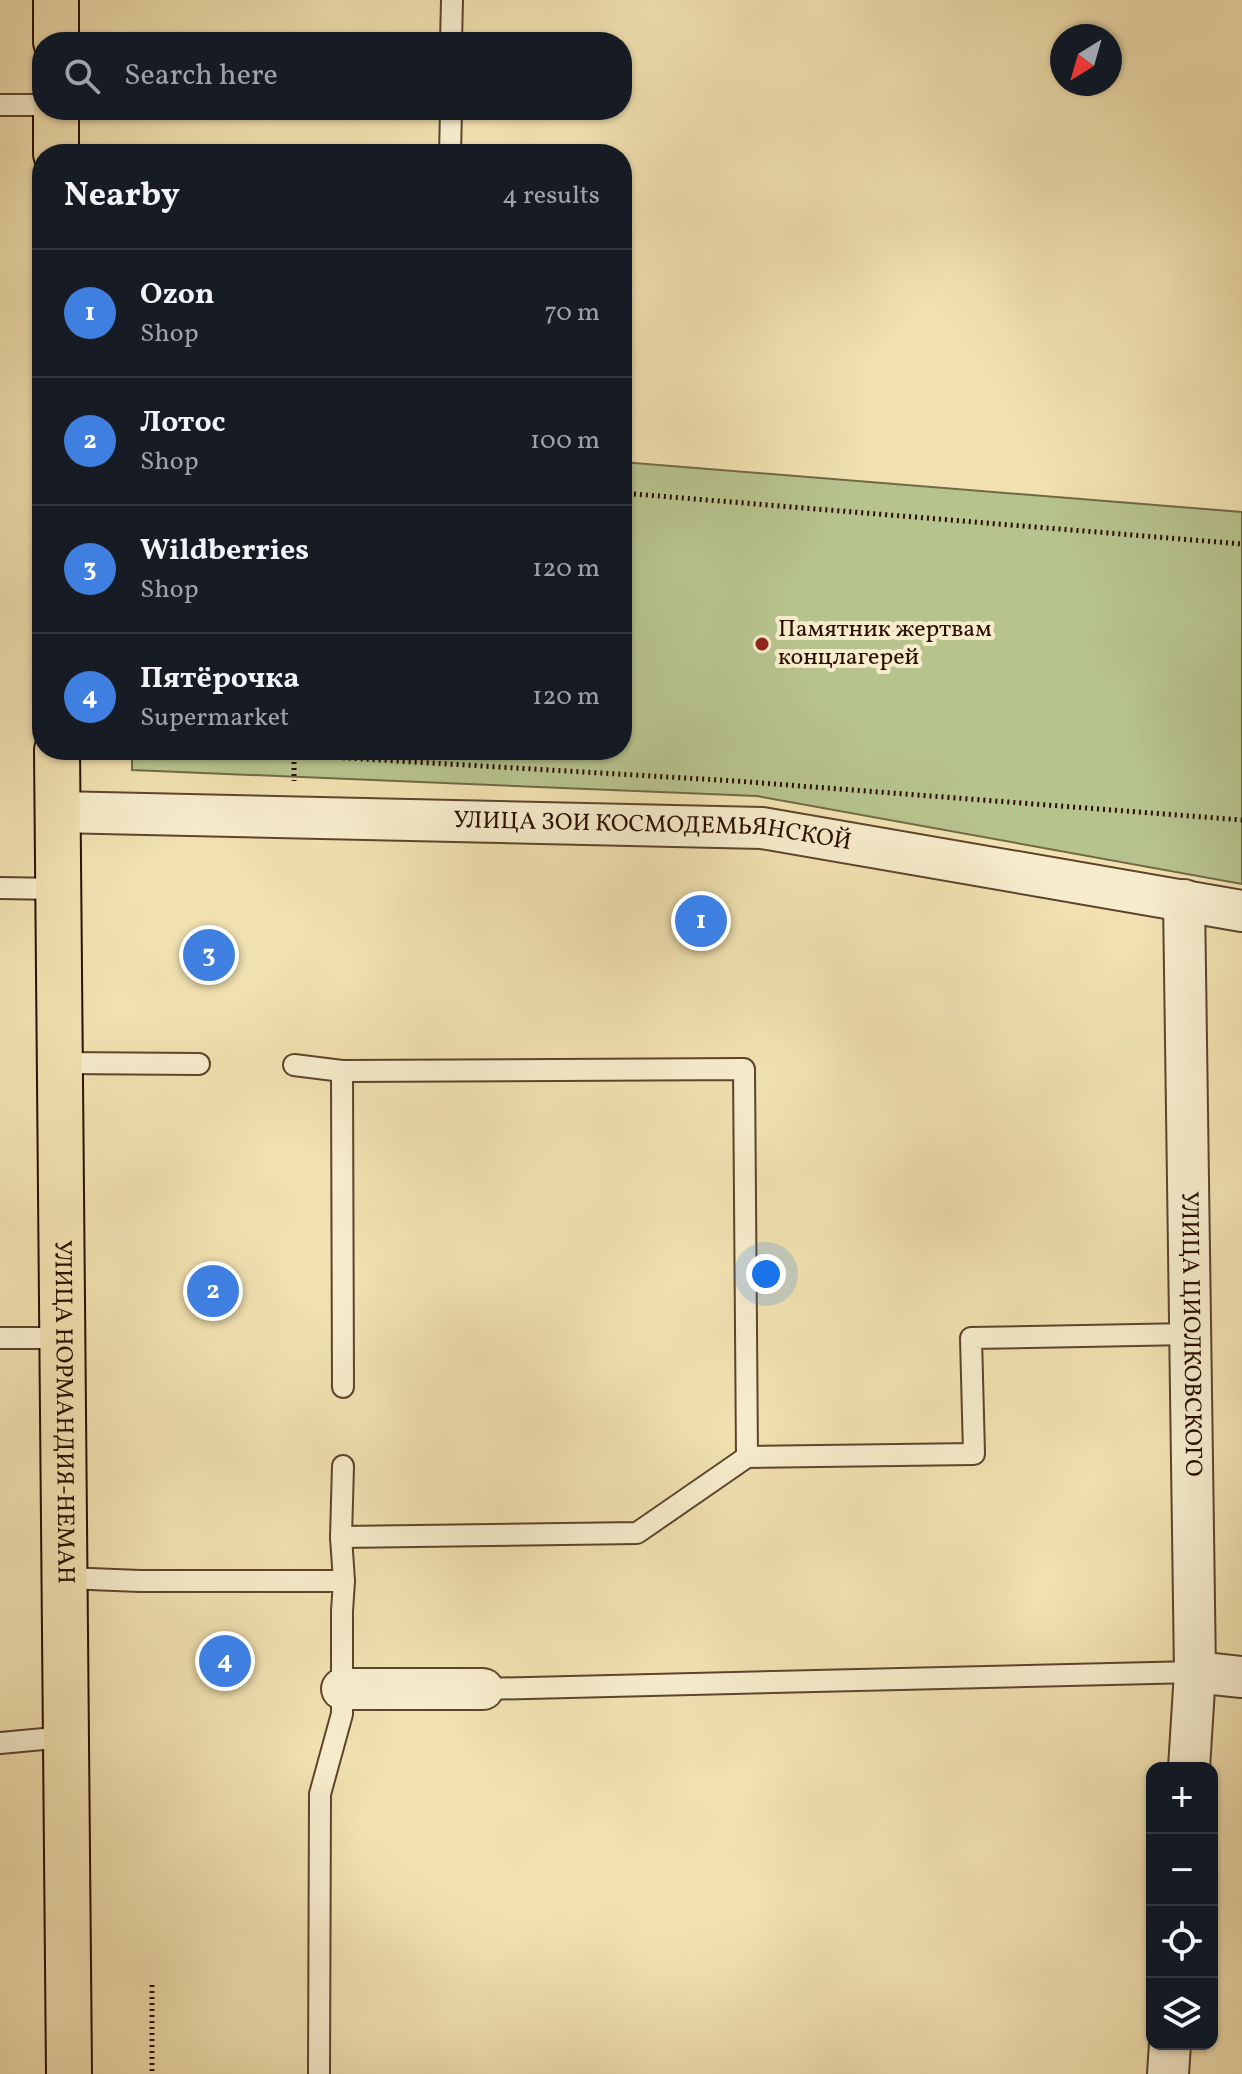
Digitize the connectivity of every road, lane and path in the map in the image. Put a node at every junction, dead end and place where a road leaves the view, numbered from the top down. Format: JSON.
{"nodes":[{"id":1,"x":56,"y":0,"type":"edge"},
{"id":2,"x":452,"y":0,"type":"edge"},
{"id":3,"x":56,"y":32,"type":"edge"},
{"id":4,"x":451,"y":32,"type":"edge"},
{"id":5,"x":0,"y":105,"type":"edge"},
{"id":6,"x":32,"y":105,"type":"edge"},
{"id":7,"x":56,"y":120,"type":"edge"},
{"id":8,"x":451,"y":120,"type":"edge"},
{"id":9,"x":56,"y":144,"type":"edge"},
{"id":10,"x":450,"y":144,"type":"edge"},
{"id":11,"x":632,"y":494,"type":"edge"},
{"id":12,"x":1242,"y":544,"type":"edge"},
{"id":13,"x":57,"y":760,"type":"edge"},
{"id":14,"x":380,"y":760,"type":"edge"},
{"id":15,"x":57,"y":812,"type":"junction"},
{"id":16,"x":1242,"y":820,"type":"edge"},
{"id":17,"x":0,"y":888,"type":"edge"},
{"id":18,"x":58,"y":889,"type":"junction"},
{"id":19,"x":1184,"y":900,"type":"junction"},
{"id":20,"x":1242,"y":911,"type":"edge"},
{"id":21,"x":62,"y":1063,"type":"junction"},
{"id":22,"x":199,"y":1064,"type":"dead end"},
{"id":23,"x":294,"y":1065,"type":"dead end"},
{"id":24,"x":342,"y":1071,"type":"junction"},
{"id":25,"x":1190,"y":1334,"type":"junction"},
{"id":26,"x":0,"y":1338,"type":"edge"},
{"id":27,"x":64,"y":1338,"type":"junction"},
{"id":28,"x":343,"y":1387,"type":"dead end"},
{"id":29,"x":747,"y":1457,"type":"junction"},
{"id":30,"x":343,"y":1466,"type":"dead end"},
{"id":31,"x":341,"y":1537,"type":"junction"},
{"id":32,"x":65,"y":1578,"type":"junction"},
{"id":33,"x":344,"y":1581,"type":"junction"},
{"id":34,"x":1195,"y":1672,"type":"junction"},
{"id":35,"x":1242,"y":1677,"type":"edge"},
{"id":36,"x":342,"y":1689,"type":"junction"},
{"id":37,"x":483,"y":1689,"type":"joint"},
{"id":38,"x":65,"y":1737,"type":"junction"},
{"id":39,"x":0,"y":1743,"type":"edge"},
{"id":40,"x":1189,"y":1762,"type":"edge"},
{"id":41,"x":152,"y":1985,"type":"dead end"},
{"id":42,"x":1170,"y":2050,"type":"edge"},
{"id":43,"x":69,"y":2074,"type":"edge"},
{"id":44,"x":152,"y":2074,"type":"edge"},
{"id":45,"x":319,"y":2074,"type":"edge"},
{"id":46,"x":1168,"y":2074,"type":"edge"}],
"edges":[{"from":1,"to":3,"type":"main road"},
{"from":2,"to":4,"type":"lane"},
{"from":5,"to":6,"type":"lane"},
{"from":7,"to":9,"type":"main road"},
{"from":8,"to":10,"type":"lane"},
{"from":11,"to":12,"type":"path"},
{"from":13,"to":15,"type":"main road","name":"УЛИЦА НОРМАНДИЯ-НЕМАН"},
{"from":14,"to":16,"type":"path"},
{"from":15,"to":18,"type":"main road","name":"УЛИЦА НОРМАНДИЯ-НЕМАН"},
{"from":15,"to":19,"type":"street","name":"УЛИЦА ЗОИ КОСМОДЕМЬЯНСКОЙ"},
{"from":17,"to":18,"type":"lane"},
{"from":18,"to":21,"type":"main road","name":"УЛИЦА НОРМАНДИЯ-НЕМАН"},
{"from":19,"to":20,"type":"street","name":"УЛИЦА ЗОИ КОСМОДЕМЬЯНСКОЙ"},
{"from":19,"to":25,"type":"street","name":"УЛИЦА ЦИОЛКОВСКОГО"},
{"from":21,"to":22,"type":"lane"},
{"from":21,"to":27,"type":"main road","name":"УЛИЦА НОРМАНДИЯ-НЕМАН"},
{"from":23,"to":24,"type":"lane"},
{"from":24,"to":28,"type":"lane"},
{"from":24,"to":29,"type":"lane"},
{"from":25,"to":29,"type":"lane"},
{"from":25,"to":34,"type":"street","name":"УЛИЦА ЦИОЛКОВСКОГО"},
{"from":26,"to":27,"type":"lane"},
{"from":27,"to":32,"type":"main road","name":"УЛИЦА НОРМАНДИЯ-НЕМАН"},
{"from":29,"to":31,"type":"lane"},
{"from":30,"to":31,"type":"lane"},
{"from":31,"to":33,"type":"lane"},
{"from":32,"to":33,"type":"lane"},
{"from":32,"to":38,"type":"main road","name":"УЛИЦА НОРМАНДИЯ-НЕМАН"},
{"from":33,"to":36,"type":"lane"},
{"from":34,"to":35,"type":"street"},
{"from":34,"to":37,"type":"lane"},
{"from":34,"to":40,"type":"street","name":"УЛИЦА ЦИОЛКОВСКОГО"},
{"from":36,"to":37,"type":"street"},
{"from":36,"to":45,"type":"lane"},
{"from":38,"to":39,"type":"lane"},
{"from":38,"to":43,"type":"main road","name":"УЛИЦА НОРМАНДИЯ-НЕМАН"},
{"from":41,"to":44,"type":"path"},
{"from":42,"to":46,"type":"street"}]}
